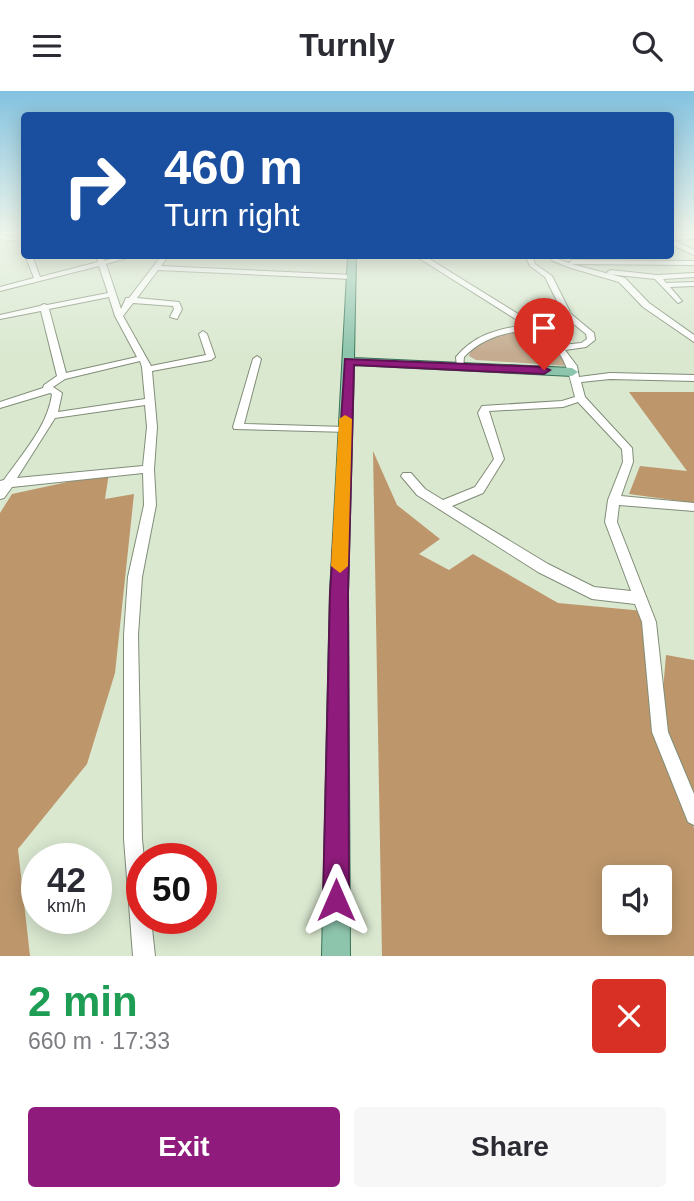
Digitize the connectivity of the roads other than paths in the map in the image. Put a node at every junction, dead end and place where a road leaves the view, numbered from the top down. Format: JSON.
{"nodes":[{"id":1,"x":35,"y":273,"type":"edge"},
{"id":2,"x":59,"y":273,"type":"edge"},
{"id":3,"x":106,"y":273,"type":"edge"},
{"id":4,"x":151,"y":273,"type":"edge"},
{"id":5,"x":273,"y":273,"type":"edge"},
{"id":6,"x":352,"y":273,"type":"edge"},
{"id":7,"x":446,"y":273,"type":"edge"},
{"id":8,"x":544,"y":273,"type":"edge"},
{"id":9,"x":605,"y":273,"type":"edge"},
{"id":10,"x":611,"y":273,"type":"edge"},
{"id":11,"x":639,"y":275,"type":"joint"},
{"id":12,"x":694,"y":275,"type":"edge"},
{"id":13,"x":352,"y":277,"type":"junction"},
{"id":14,"x":657,"y":277,"type":"junction"},
{"id":15,"x":38,"y":280,"type":"junction"},
{"id":16,"x":694,"y":284,"type":"edge"},
{"id":17,"x":664,"y":285,"type":"junction"},
{"id":18,"x":0,"y":288,"type":"edge"},
{"id":19,"x":113,"y":294,"type":"junction"},
{"id":20,"x":129,"y":300,"type":"junction"},
{"id":21,"x":678,"y":301,"type":"dead end"},
{"id":22,"x":44,"y":306,"type":"junction"},
{"id":23,"x":119,"y":316,"type":"junction"},
{"id":24,"x":0,"y":317,"type":"edge"},
{"id":25,"x":174,"y":317,"type":"dead end"},
{"id":26,"x":531,"y":327,"type":"junction"},
{"id":27,"x":204,"y":334,"type":"dead end"},
{"id":28,"x":694,"y":339,"type":"edge"},
{"id":29,"x":561,"y":348,"type":"junction"},
{"id":30,"x":257,"y":359,"type":"dead end"},
{"id":31,"x":349,"y":361,"type":"junction"},
{"id":32,"x":145,"y":363,"type":"junction"},
{"id":33,"x":460,"y":366,"type":"junction"},
{"id":34,"x":573,"y":372,"type":"junction"},
{"id":35,"x":62,"y":377,"type":"junction"},
{"id":36,"x":694,"y":378,"type":"edge"},
{"id":37,"x":48,"y":390,"type":"junction"},
{"id":38,"x":580,"y":398,"type":"junction"},
{"id":39,"x":150,"y":401,"type":"junction"},
{"id":40,"x":0,"y":405,"type":"edge"},
{"id":41,"x":50,"y":416,"type":"junction"},
{"id":42,"x":345,"y":430,"type":"junction"},
{"id":43,"x":148,"y":469,"type":"junction"},
{"id":44,"x":407,"y":477,"type":"dead end"},
{"id":45,"x":4,"y":484,"type":"edge"},
{"id":46,"x":0,"y":495,"type":"edge"},
{"id":47,"x":614,"y":500,"type":"junction"},
{"id":48,"x":443,"y":505,"type":"junction"},
{"id":49,"x":694,"y":507,"type":"edge"},
{"id":50,"x":638,"y":598,"type":"junction"},
{"id":51,"x":694,"y":817,"type":"edge"},
{"id":52,"x":144,"y":956,"type":"edge"},
{"id":53,"x":336,"y":956,"type":"edge"}],
"edges":[{"from":1,"to":15,"type":"street"},
{"from":2,"to":15,"type":"street"},
{"from":3,"to":19,"type":"street"},
{"from":4,"to":20,"type":"street"},
{"from":5,"to":13,"type":"street"},
{"from":6,"to":13,"type":"main road"},
{"from":7,"to":26,"type":"street"},
{"from":8,"to":29,"type":"street"},
{"from":9,"to":28,"type":"street"},
{"from":10,"to":11,"type":"street"},
{"from":11,"to":14,"type":"street"},
{"from":12,"to":14,"type":"street"},
{"from":13,"to":31,"type":"main road"},
{"from":14,"to":17,"type":"street"},
{"from":15,"to":18,"type":"street"},
{"from":16,"to":17,"type":"street"},
{"from":17,"to":21,"type":"street"},
{"from":19,"to":22,"type":"street"},
{"from":19,"to":23,"type":"street"},
{"from":20,"to":23,"type":"street"},
{"from":20,"to":25,"type":"street"},
{"from":22,"to":24,"type":"street"},
{"from":22,"to":35,"type":"street"},
{"from":23,"to":32,"type":"street"},
{"from":26,"to":29,"type":"street"},
{"from":26,"to":33,"type":"street"},
{"from":27,"to":32,"type":"street"},
{"from":29,"to":34,"type":"street"},
{"from":30,"to":42,"type":"street"},
{"from":31,"to":33,"type":"main road"},
{"from":31,"to":42,"type":"main road"},
{"from":32,"to":35,"type":"street"},
{"from":32,"to":39,"type":"street"},
{"from":33,"to":34,"type":"main road"},
{"from":34,"to":36,"type":"street"},
{"from":34,"to":38,"type":"street"},
{"from":35,"to":37,"type":"street"},
{"from":37,"to":40,"type":"street"},
{"from":37,"to":41,"type":"street"},
{"from":38,"to":47,"type":"street"},
{"from":38,"to":48,"type":"street"},
{"from":39,"to":41,"type":"street"},
{"from":39,"to":43,"type":"street"},
{"from":41,"to":45,"type":"street"},
{"from":42,"to":53,"type":"main road"},
{"from":43,"to":45,"type":"street"},
{"from":43,"to":52,"type":"street"},
{"from":44,"to":48,"type":"street"},
{"from":45,"to":46,"type":"street"},
{"from":47,"to":49,"type":"street"},
{"from":47,"to":50,"type":"street"},
{"from":48,"to":50,"type":"street"},
{"from":50,"to":51,"type":"street"}]}
